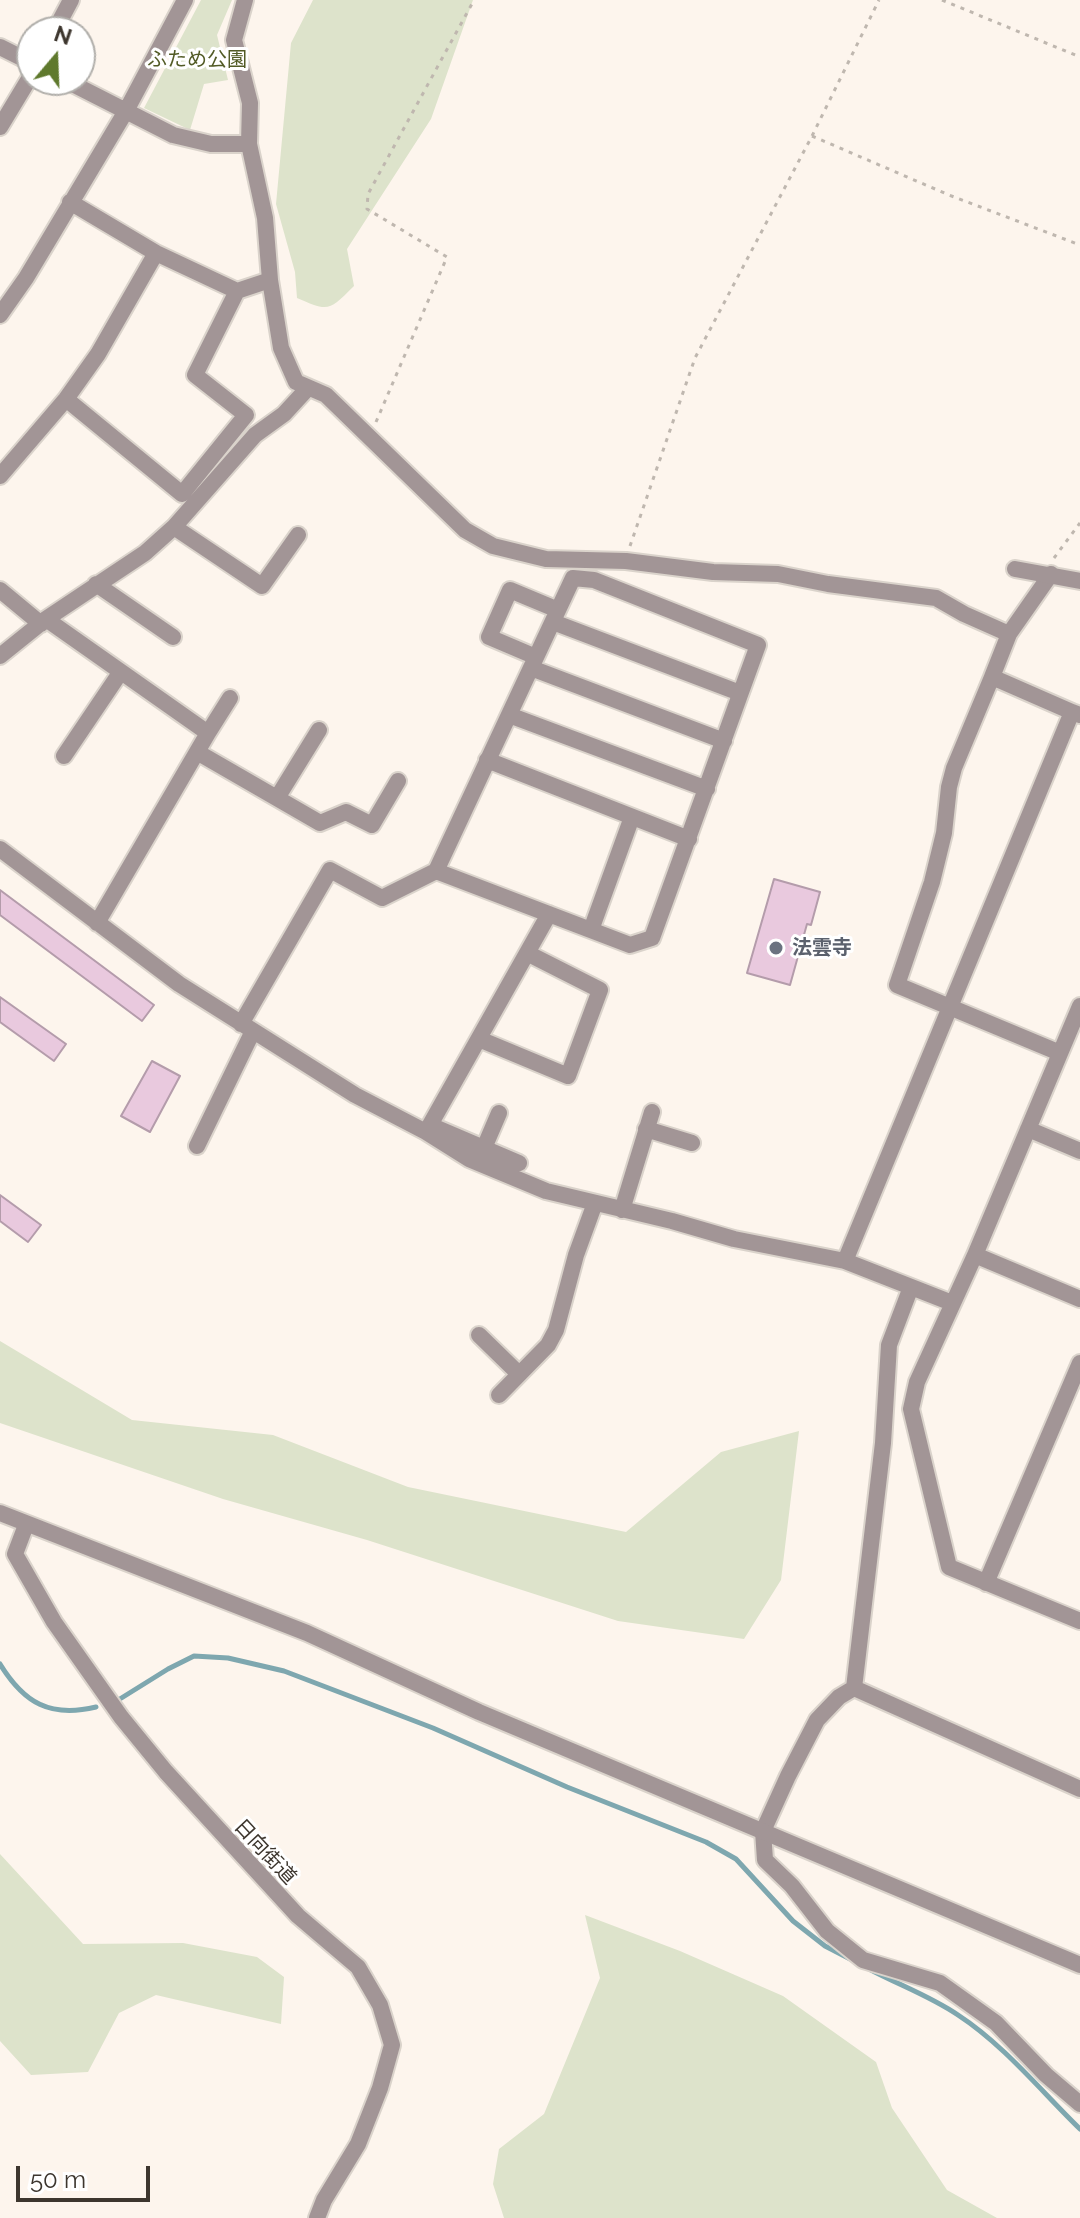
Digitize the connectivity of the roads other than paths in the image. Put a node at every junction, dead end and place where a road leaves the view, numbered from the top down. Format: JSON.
{"nodes":[{"id":1,"x":185,"y":0,"type":"edge"},
{"id":2,"x":245,"y":0,"type":"edge"},
{"id":3,"x":19,"y":96,"type":"edge"},
{"id":4,"x":96,"y":96,"type":"edge"},
{"id":5,"x":126,"y":111,"type":"junction"},
{"id":6,"x":0,"y":127,"type":"edge"},
{"id":7,"x":249,"y":144,"type":"junction"},
{"id":8,"x":70,"y":202,"type":"junction"},
{"id":9,"x":156,"y":253,"type":"junction"},
{"id":10,"x":270,"y":280,"type":"junction"},
{"id":11,"x":237,"y":291,"type":"junction"},
{"id":12,"x":0,"y":315,"type":"edge"},
{"id":13,"x":307,"y":389,"type":"junction"},
{"id":14,"x":66,"y":399,"type":"junction"},
{"id":15,"x":0,"y":476,"type":"edge"},
{"id":16,"x":174,"y":527,"type":"junction"},
{"id":17,"x":298,"y":535,"type":"dead end"},
{"id":18,"x":1015,"y":569,"type":"dead end"},
{"id":19,"x":1051,"y":574,"type":"junction"},
{"id":20,"x":1080,"y":581,"type":"edge"},
{"id":21,"x":96,"y":584,"type":"junction"},
{"id":22,"x":0,"y":590,"type":"edge"},
{"id":23,"x":555,"y":616,"type":"junction"},
{"id":24,"x":44,"y":621,"type":"junction"},
{"id":25,"x":1009,"y":634,"type":"junction"},
{"id":26,"x":173,"y":637,"type":"dead end"},
{"id":27,"x":0,"y":656,"type":"edge"},
{"id":28,"x":533,"y":663,"type":"junction"},
{"id":29,"x":120,"y":673,"type":"junction"},
{"id":30,"x":992,"y":677,"type":"junction"},
{"id":31,"x":740,"y":693,"type":"junction"},
{"id":32,"x":230,"y":698,"type":"dead end"},
{"id":33,"x":1076,"y":713,"type":"edge"},
{"id":34,"x":509,"y":715,"type":"junction"},
{"id":35,"x":319,"y":730,"type":"dead end"},
{"id":36,"x":208,"y":733,"type":"junction"},
{"id":37,"x":724,"y":741,"type":"junction"},
{"id":38,"x":197,"y":752,"type":"junction"},
{"id":39,"x":64,"y":756,"type":"dead end"},
{"id":40,"x":487,"y":760,"type":"junction"},
{"id":41,"x":398,"y":781,"type":"dead end"},
{"id":42,"x":707,"y":789,"type":"junction"},
{"id":43,"x":277,"y":798,"type":"junction"},
{"id":44,"x":632,"y":817,"type":"junction"},
{"id":45,"x":689,"y":839,"type":"junction"},
{"id":46,"x":0,"y":849,"type":"edge"},
{"id":47,"x":436,"y":871,"type":"junction"},
{"id":48,"x":549,"y":914,"type":"junction"},
{"id":49,"x":97,"y":923,"type":"junction"},
{"id":50,"x":591,"y":930,"type":"junction"},
{"id":51,"x":527,"y":953,"type":"junction"},
{"id":52,"x":1080,"y":1006,"type":"edge"},
{"id":53,"x":950,"y":1007,"type":"junction"},
{"id":54,"x":247,"y":1028,"type":"junction"},
{"id":55,"x":479,"y":1039,"type":"junction"},
{"id":56,"x":1060,"y":1053,"type":"junction"},
{"id":57,"x":652,"y":1112,"type":"dead end"},
{"id":58,"x":499,"y":1113,"type":"dead end"},
{"id":59,"x":428,"y":1129,"type":"junction"},
{"id":60,"x":646,"y":1129,"type":"junction"},
{"id":61,"x":1028,"y":1129,"type":"junction"},
{"id":62,"x":692,"y":1143,"type":"dead end"},
{"id":63,"x":197,"y":1146,"type":"dead end"},
{"id":64,"x":484,"y":1148,"type":"junction"},
{"id":65,"x":1080,"y":1151,"type":"edge"},
{"id":66,"x":519,"y":1163,"type":"dead end"},
{"id":67,"x":595,"y":1203,"type":"junction"},
{"id":68,"x":622,"y":1210,"type":"junction"},
{"id":69,"x":975,"y":1255,"type":"junction"},
{"id":70,"x":845,"y":1261,"type":"junction"},
{"id":71,"x":911,"y":1287,"type":"junction"},
{"id":72,"x":1080,"y":1299,"type":"edge"},
{"id":73,"x":952,"y":1303,"type":"junction"},
{"id":74,"x":479,"y":1335,"type":"dead end"},
{"id":75,"x":1080,"y":1363,"type":"edge"},
{"id":76,"x":519,"y":1374,"type":"junction"},
{"id":77,"x":499,"y":1395,"type":"dead end"},
{"id":78,"x":0,"y":1513,"type":"edge"},
{"id":79,"x":26,"y":1525,"type":"junction"},
{"id":80,"x":986,"y":1583,"type":"junction"},
{"id":81,"x":1080,"y":1621,"type":"edge"},
{"id":82,"x":854,"y":1688,"type":"junction"},
{"id":83,"x":1080,"y":1789,"type":"edge"},
{"id":84,"x":763,"y":1831,"type":"junction"},
{"id":85,"x":1080,"y":1965,"type":"edge"},
{"id":86,"x":1080,"y":2104,"type":"edge"},
{"id":87,"x":317,"y":2218,"type":"edge"}],
"edges":[{"from":1,"to":5,"type":"street"},
{"from":2,"to":7,"type":"street"},
{"from":3,"to":6,"type":"street"},
{"from":4,"to":5,"type":"street"},
{"from":5,"to":7,"type":"street"},
{"from":5,"to":8,"type":"street"},
{"from":7,"to":10,"type":"street"},
{"from":8,"to":9,"type":"street"},
{"from":8,"to":12,"type":"street"},
{"from":9,"to":11,"type":"street"},
{"from":9,"to":14,"type":"street"},
{"from":10,"to":11,"type":"street"},
{"from":10,"to":13,"type":"street"},
{"from":11,"to":14,"type":"street"},
{"from":13,"to":16,"type":"street"},
{"from":13,"to":25,"type":"street"},
{"from":14,"to":15,"type":"street"},
{"from":16,"to":17,"type":"street"},
{"from":16,"to":21,"type":"street"},
{"from":18,"to":19,"type":"street"},
{"from":19,"to":20,"type":"street"},
{"from":19,"to":25,"type":"street"},
{"from":21,"to":24,"type":"street"},
{"from":21,"to":26,"type":"street"},
{"from":22,"to":24,"type":"street"},
{"from":23,"to":28,"type":"street"},
{"from":23,"to":28,"type":"street"},
{"from":23,"to":31,"type":"street"},
{"from":23,"to":31,"type":"street"},
{"from":24,"to":27,"type":"street"},
{"from":24,"to":29,"type":"street"},
{"from":25,"to":30,"type":"street"},
{"from":28,"to":34,"type":"street"},
{"from":28,"to":37,"type":"street"},
{"from":29,"to":36,"type":"street"},
{"from":29,"to":39,"type":"street"},
{"from":30,"to":33,"type":"street"},
{"from":30,"to":53,"type":"street"},
{"from":31,"to":37,"type":"street"},
{"from":32,"to":36,"type":"street"},
{"from":33,"to":53,"type":"street"},
{"from":34,"to":40,"type":"street"},
{"from":34,"to":42,"type":"street"},
{"from":35,"to":43,"type":"street"},
{"from":36,"to":38,"type":"street"},
{"from":37,"to":42,"type":"street"},
{"from":38,"to":43,"type":"street"},
{"from":38,"to":49,"type":"street"},
{"from":40,"to":44,"type":"street"},
{"from":40,"to":47,"type":"street"},
{"from":41,"to":43,"type":"street"},
{"from":42,"to":45,"type":"street"},
{"from":44,"to":45,"type":"street"},
{"from":44,"to":50,"type":"street"},
{"from":45,"to":50,"type":"street"},
{"from":46,"to":49,"type":"street"},
{"from":47,"to":48,"type":"street"},
{"from":47,"to":54,"type":"street"},
{"from":48,"to":50,"type":"street"},
{"from":48,"to":51,"type":"street"},
{"from":49,"to":54,"type":"street"},
{"from":51,"to":55,"type":"street"},
{"from":51,"to":55,"type":"street"},
{"from":52,"to":56,"type":"street"},
{"from":53,"to":56,"type":"street"},
{"from":53,"to":70,"type":"street"},
{"from":54,"to":59,"type":"street"},
{"from":54,"to":63,"type":"street"},
{"from":55,"to":59,"type":"street"},
{"from":56,"to":61,"type":"street"},
{"from":57,"to":60,"type":"street"},
{"from":58,"to":64,"type":"street"},
{"from":59,"to":64,"type":"street"},
{"from":59,"to":67,"type":"street"},
{"from":60,"to":62,"type":"street"},
{"from":60,"to":68,"type":"street"},
{"from":61,"to":65,"type":"street"},
{"from":61,"to":69,"type":"street"},
{"from":64,"to":66,"type":"street"},
{"from":67,"to":68,"type":"street"},
{"from":67,"to":76,"type":"street"},
{"from":68,"to":70,"type":"street"},
{"from":69,"to":72,"type":"street"},
{"from":69,"to":73,"type":"street"},
{"from":70,"to":71,"type":"street"},
{"from":71,"to":73,"type":"street"},
{"from":71,"to":82,"type":"street"},
{"from":73,"to":80,"type":"street"},
{"from":74,"to":76,"type":"street"},
{"from":75,"to":80,"type":"street"},
{"from":76,"to":77,"type":"street"},
{"from":78,"to":79,"type":"street"},
{"from":79,"to":84,"type":"street"},
{"from":79,"to":87,"type":"street","name":"日向街道"},
{"from":80,"to":81,"type":"street"},
{"from":82,"to":83,"type":"street"},
{"from":82,"to":84,"type":"street"},
{"from":84,"to":85,"type":"street"},
{"from":84,"to":86,"type":"street"}]}
